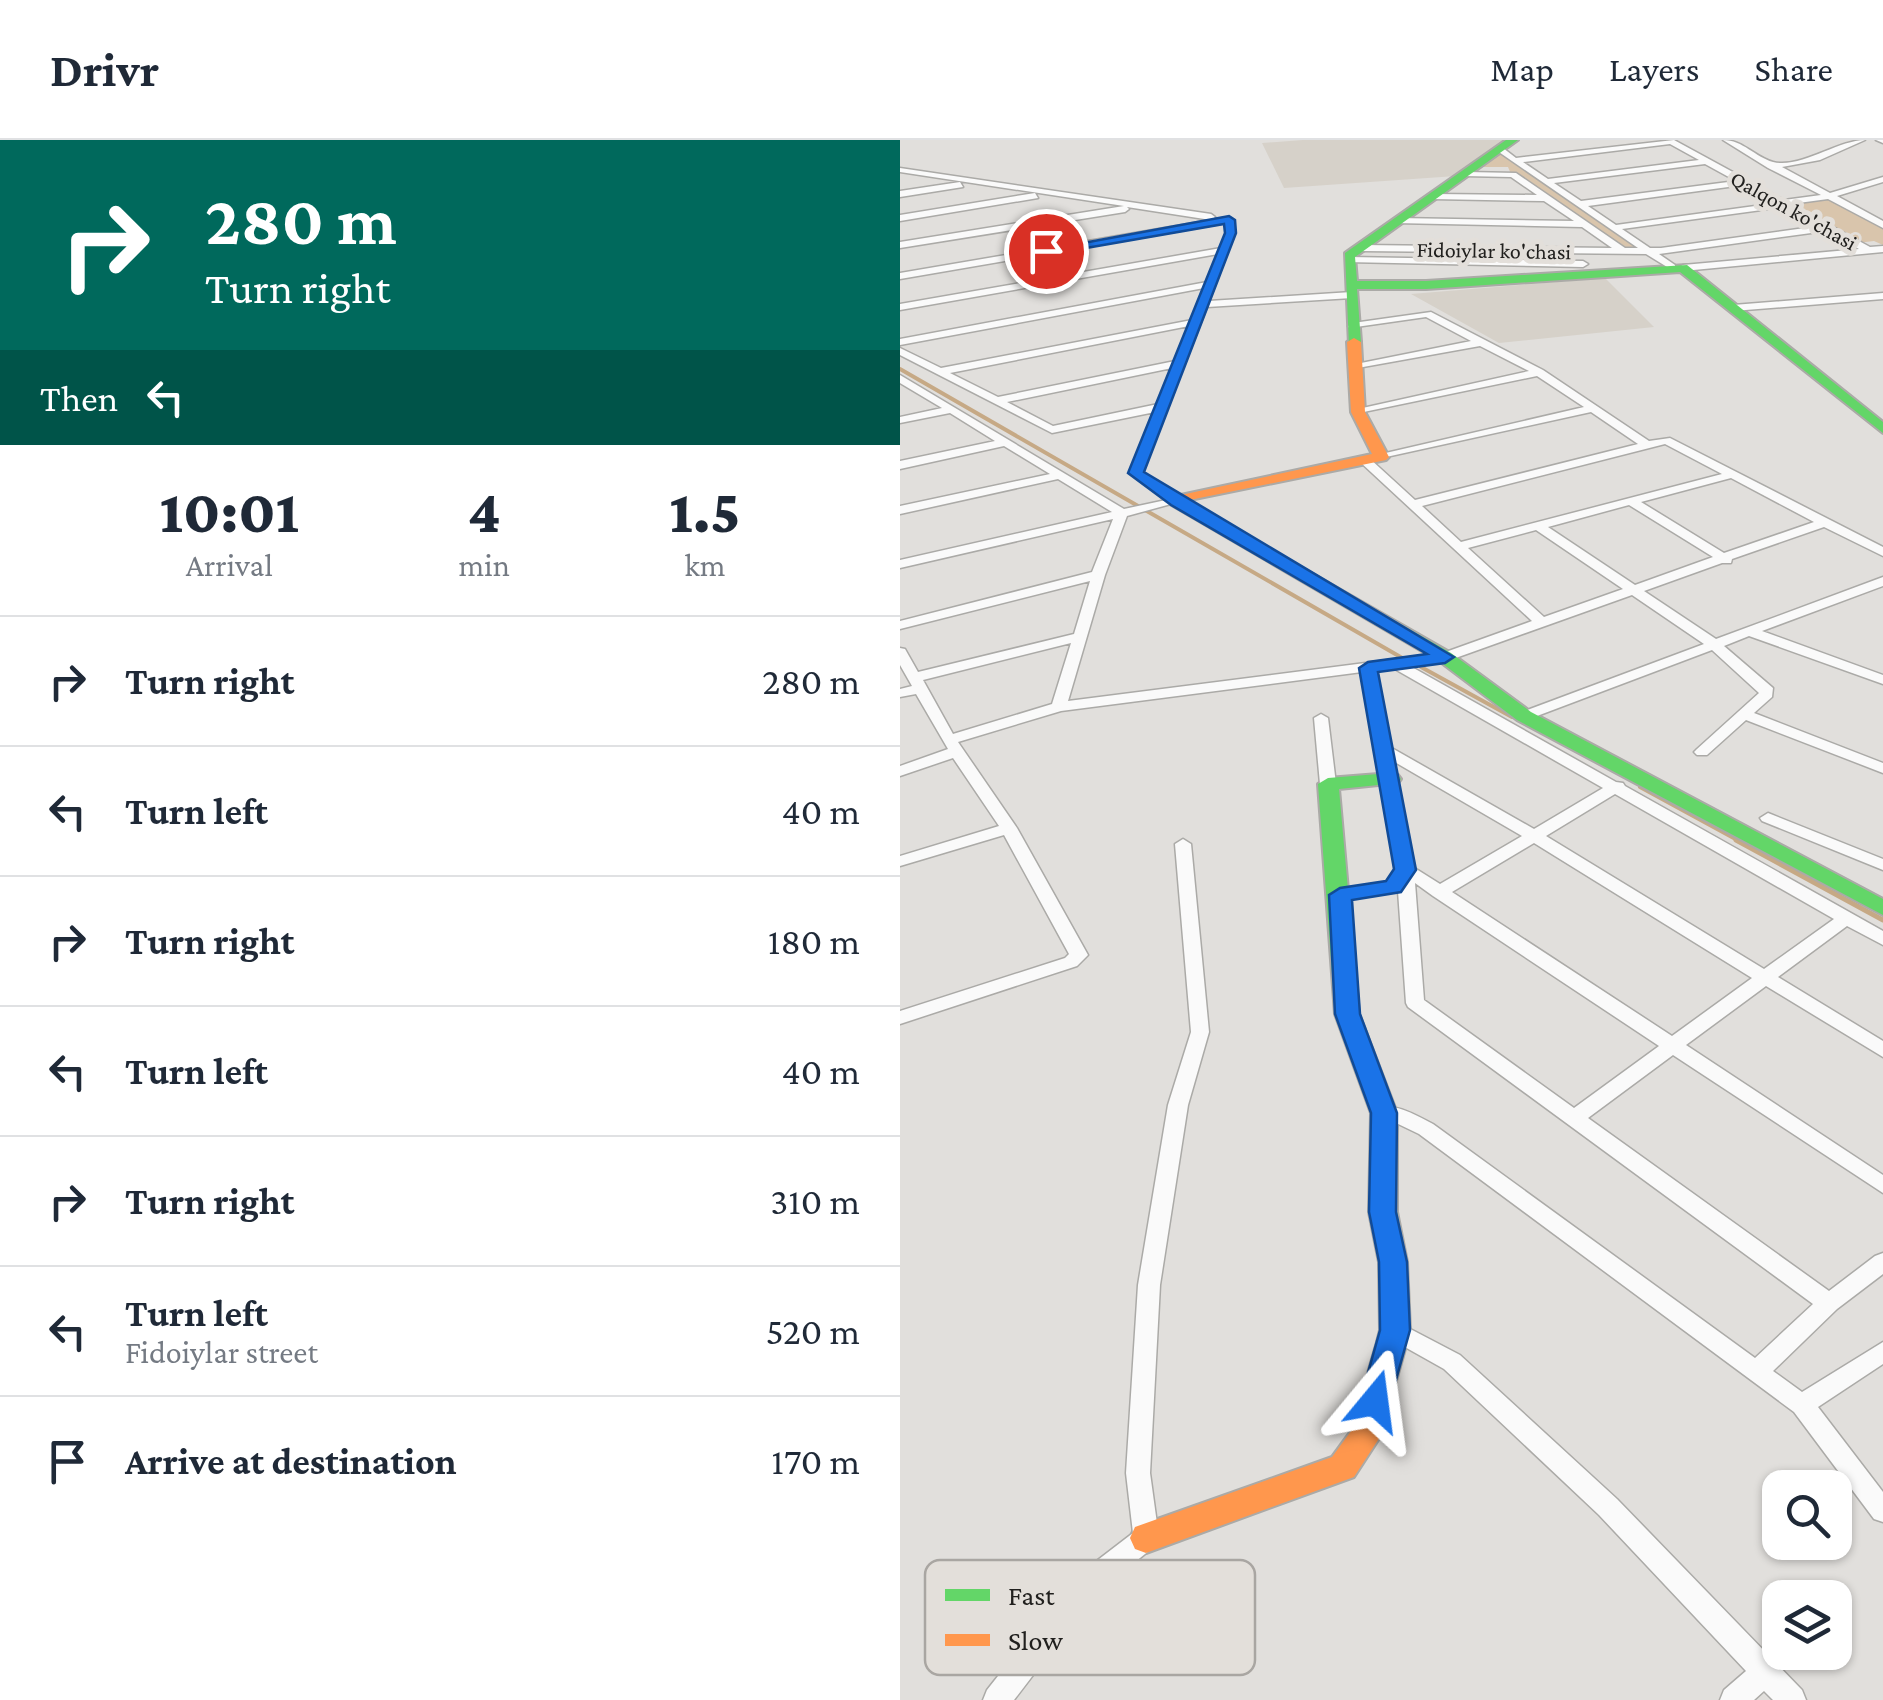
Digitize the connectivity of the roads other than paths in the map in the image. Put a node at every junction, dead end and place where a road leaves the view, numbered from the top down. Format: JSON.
{"nodes":[{"id":1,"x":1727,"y":140,"type":"edge"},
{"id":2,"x":1861,"y":140,"type":"edge"},
{"id":3,"x":1669,"y":141,"type":"edge"},
{"id":4,"x":1510,"y":150,"type":"edge"},
{"id":5,"x":1706,"y":162,"type":"junction"},
{"id":6,"x":1771,"y":166,"type":"junction"},
{"id":7,"x":902,"y":170,"type":"edge"},
{"id":8,"x":1468,"y":174,"type":"junction"},
{"id":9,"x":1883,"y":179,"type":"edge"},
{"id":10,"x":1548,"y":181,"type":"junction"},
{"id":11,"x":980,"y":182,"type":"junction"},
{"id":12,"x":1744,"y":182,"type":"junction"},
{"id":13,"x":1056,"y":193,"type":"junction"},
{"id":14,"x":900,"y":194,"type":"edge"},
{"id":15,"x":1829,"y":196,"type":"junction"},
{"id":16,"x":1434,"y":197,"type":"junction"},
{"id":17,"x":1546,"y":198,"type":"junction"},
{"id":18,"x":1581,"y":204,"type":"junction"},
{"id":19,"x":1782,"y":204,"type":"junction"},
{"id":20,"x":1140,"y":206,"type":"junction"},
{"id":21,"x":900,"y":218,"type":"edge"},
{"id":22,"x":1229,"y":220,"type":"junction"},
{"id":23,"x":1398,"y":221,"type":"junction"},
{"id":24,"x":1584,"y":224,"type":"junction"},
{"id":25,"x":1883,"y":225,"type":"edge"},
{"id":26,"x":1617,"y":228,"type":"junction"},
{"id":27,"x":1827,"y":228,"type":"junction"},
{"id":28,"x":900,"y":246,"type":"edge"},
{"id":29,"x":1883,"y":249,"type":"edge"},
{"id":30,"x":1223,"y":250,"type":"junction"},
{"id":31,"x":1868,"y":250,"type":"junction"},
{"id":32,"x":1624,"y":252,"type":"junction"},
{"id":33,"x":1653,"y":252,"type":"junction"},
{"id":34,"x":1356,"y":254,"type":"junction"},
{"id":35,"x":1583,"y":264,"type":"dead end"},
{"id":36,"x":1678,"y":268,"type":"junction"},
{"id":37,"x":900,"y":276,"type":"edge"},
{"id":38,"x":1210,"y":284,"type":"junction"},
{"id":39,"x":1351,"y":290,"type":"junction"},
{"id":40,"x":1883,"y":296,"type":"edge"},
{"id":41,"x":1202,"y":304,"type":"junction"},
{"id":42,"x":900,"y":307,"type":"edge"},
{"id":43,"x":1733,"y":308,"type":"junction"},
{"id":44,"x":1195,"y":322,"type":"junction"},
{"id":45,"x":1353,"y":326,"type":"junction"},
{"id":46,"x":900,"y":342,"type":"edge"},
{"id":47,"x":1482,"y":342,"type":"junction"},
{"id":48,"x":900,"y":351,"type":"edge"},
{"id":49,"x":1178,"y":363,"type":"junction"},
{"id":50,"x":1356,"y":368,"type":"junction"},
{"id":51,"x":942,"y":371,"type":"junction"},
{"id":52,"x":1538,"y":372,"type":"junction"},
{"id":53,"x":902,"y":380,"type":"edge"},
{"id":54,"x":996,"y":400,"type":"junction"},
{"id":55,"x":1161,"y":407,"type":"junction"},
{"id":56,"x":1593,"y":408,"type":"junction"},
{"id":57,"x":953,"y":409,"type":"junction"},
{"id":58,"x":1358,"y":412,"type":"junction"},
{"id":59,"x":900,"y":420,"type":"edge"},
{"id":60,"x":1883,"y":430,"type":"edge"},
{"id":61,"x":1007,"y":442,"type":"junction"},
{"id":62,"x":1648,"y":445,"type":"junction"},
{"id":63,"x":1373,"y":459,"type":"junction"},
{"id":64,"x":900,"y":466,"type":"edge"},
{"id":65,"x":1730,"y":475,"type":"junction"},
{"id":66,"x":1058,"y":476,"type":"junction"},
{"id":67,"x":1631,"y":501,"type":"junction"},
{"id":68,"x":1176,"y":502,"type":"junction"},
{"id":69,"x":1412,"y":505,"type":"junction"},
{"id":70,"x":900,"y":510,"type":"edge"},
{"id":71,"x":1122,"y":513,"type":"junction"},
{"id":72,"x":1825,"y":522,"type":"junction"},
{"id":73,"x":1537,"y":525,"type":"junction"},
{"id":74,"x":1460,"y":546,"type":"junction"},
{"id":75,"x":1883,"y":552,"type":"edge"},
{"id":76,"x":1726,"y":560,"type":"junction"},
{"id":77,"x":900,"y":564,"type":"edge"},
{"id":78,"x":1098,"y":575,"type":"junction"},
{"id":79,"x":1883,"y":581,"type":"edge"},
{"id":80,"x":1632,"y":592,"type":"junction"},
{"id":81,"x":1543,"y":624,"type":"junction"},
{"id":82,"x":900,"y":625,"type":"edge"},
{"id":83,"x":1751,"y":632,"type":"junction"},
{"id":84,"x":1078,"y":636,"type":"junction"},
{"id":85,"x":1715,"y":645,"type":"junction"},
{"id":86,"x":900,"y":652,"type":"edge"},
{"id":87,"x":1445,"y":657,"type":"junction"},
{"id":88,"x":1395,"y":664,"type":"junction"},
{"id":89,"x":1368,"y":668,"type":"junction"},
{"id":90,"x":1883,"y":680,"type":"edge"},
{"id":91,"x":919,"y":682,"type":"junction"},
{"id":92,"x":900,"y":694,"type":"edge"},
{"id":93,"x":1059,"y":707,"type":"junction"},
{"id":94,"x":1746,"y":715,"type":"junction"},
{"id":95,"x":1524,"y":716,"type":"junction"},
{"id":96,"x":1321,"y":718,"type":"dead end"},
{"id":97,"x":953,"y":746,"type":"junction"},
{"id":98,"x":1386,"y":750,"type":"junction"},
{"id":99,"x":1702,"y":752,"type":"dead end"},
{"id":100,"x":1883,"y":768,"type":"edge"},
{"id":101,"x":900,"y":771,"type":"edge"},
{"id":102,"x":1391,"y":779,"type":"junction"},
{"id":103,"x":1328,"y":784,"type":"junction"},
{"id":104,"x":1617,"y":786,"type":"junction"},
{"id":105,"x":1768,"y":818,"type":"dead end"},
{"id":106,"x":1009,"y":828,"type":"junction"},
{"id":107,"x":1533,"y":835,"type":"junction"},
{"id":108,"x":1183,"y":844,"type":"dead end"},
{"id":109,"x":900,"y":861,"type":"edge"},
{"id":110,"x":1883,"y":864,"type":"edge"},
{"id":111,"x":1405,"y":870,"type":"junction"},
{"id":112,"x":1438,"y":892,"type":"junction"},
{"id":113,"x":1340,"y":895,"type":"junction"},
{"id":114,"x":1883,"y":908,"type":"edge"},
{"id":115,"x":1846,"y":918,"type":"junction"},
{"id":116,"x":1883,"y":939,"type":"edge"},
{"id":117,"x":1763,"y":978,"type":"junction"},
{"id":118,"x":900,"y":1018,"type":"edge"},
{"id":119,"x":1674,"y":1044,"type":"junction"},
{"id":120,"x":1883,"y":1050,"type":"edge"},
{"id":121,"x":1384,"y":1113,"type":"junction"},
{"id":122,"x":1574,"y":1118,"type":"junction"},
{"id":123,"x":1883,"y":1185,"type":"edge"},
{"id":124,"x":1883,"y":1262,"type":"edge"},
{"id":125,"x":1829,"y":1303,"type":"junction"},
{"id":126,"x":1395,"y":1330,"type":"junction"},
{"id":127,"x":1883,"y":1352,"type":"edge"},
{"id":128,"x":1758,"y":1371,"type":"junction"},
{"id":129,"x":1802,"y":1405,"type":"junction"},
{"id":130,"x":1883,"y":1511,"type":"edge"},
{"id":131,"x":1146,"y":1538,"type":"junction"},
{"id":132,"x":1118,"y":1560,"type":"edge"},
{"id":133,"x":1766,"y":1672,"type":"junction"},
{"id":134,"x":1016,"y":1675,"type":"edge"},
{"id":135,"x":997,"y":1700,"type":"edge"},
{"id":136,"x":1734,"y":1700,"type":"edge"},
{"id":137,"x":1792,"y":1700,"type":"edge"}],
"edges":[{"from":1,"to":6,"type":"street"},
{"from":2,"to":6,"type":"street"},
{"from":3,"to":4,"type":"street"},
{"from":3,"to":5,"type":"street","name":"Qalqon ko'chasi"},
{"from":4,"to":8,"type":"street"},
{"from":4,"to":10,"type":"street"},
{"from":5,"to":10,"type":"street"},
{"from":5,"to":12,"type":"street","name":"Qalqon ko'chasi"},
{"from":6,"to":15,"type":"street"},
{"from":7,"to":11,"type":"street"},
{"from":8,"to":16,"type":"street"},
{"from":8,"to":17,"type":"street","name":"Fidoiylar ko'chasi"},
{"from":9,"to":15,"type":"street"},
{"from":10,"to":18,"type":"street"},
{"from":11,"to":13,"type":"street"},
{"from":11,"to":14,"type":"street"},
{"from":12,"to":18,"type":"street"},
{"from":12,"to":19,"type":"street","name":"Qalqon ko'chasi"},
{"from":13,"to":20,"type":"street"},
{"from":13,"to":21,"type":"street"},
{"from":15,"to":19,"type":"street"},
{"from":15,"to":25,"type":"street"},
{"from":16,"to":17,"type":"street","name":"Fidoiylar ko'chasi"},
{"from":16,"to":23,"type":"street"},
{"from":17,"to":24,"type":"street","name":"Fidoiylar ko'chasi"},
{"from":18,"to":26,"type":"street"},
{"from":19,"to":26,"type":"street"},
{"from":19,"to":27,"type":"street","name":"Qalqon ko'chasi"},
{"from":20,"to":22,"type":"street"},
{"from":20,"to":28,"type":"street"},
{"from":22,"to":30,"type":"street"},
{"from":22,"to":37,"type":"street"},
{"from":23,"to":24,"type":"street","name":"Fidoiylar ko'chasi"},
{"from":23,"to":34,"type":"street"},
{"from":24,"to":32,"type":"street","name":"Fidoiylar ko'chasi"},
{"from":26,"to":33,"type":"street"},
{"from":27,"to":31,"type":"street","name":"Qalqon ko'chasi"},
{"from":27,"to":33,"type":"street","name":"Fidoiylar ko'chasi"},
{"from":29,"to":31,"type":"street"},
{"from":30,"to":38,"type":"street"},
{"from":30,"to":42,"type":"street"},
{"from":31,"to":36,"type":"street"},
{"from":32,"to":33,"type":"street","name":"Fidoiylar ko'chasi"},
{"from":32,"to":34,"type":"street","name":"Fidoiylar ko'chasi"},
{"from":33,"to":36,"type":"street"},
{"from":34,"to":35,"type":"street","name":"Fidoiylar ko'chasi"},
{"from":34,"to":39,"type":"street"},
{"from":36,"to":39,"type":"street"},
{"from":36,"to":43,"type":"street"},
{"from":38,"to":41,"type":"street"},
{"from":38,"to":46,"type":"street"},
{"from":39,"to":41,"type":"street"},
{"from":39,"to":45,"type":"street"},
{"from":40,"to":43,"type":"street"},
{"from":41,"to":44,"type":"street"},
{"from":43,"to":60,"type":"street"},
{"from":44,"to":49,"type":"street"},
{"from":44,"to":51,"type":"street"},
{"from":45,"to":47,"type":"street"},
{"from":45,"to":50,"type":"street"},
{"from":47,"to":50,"type":"street"},
{"from":47,"to":52,"type":"street"},
{"from":48,"to":51,"type":"street"},
{"from":49,"to":54,"type":"street"},
{"from":49,"to":55,"type":"street"},
{"from":50,"to":58,"type":"street"},
{"from":51,"to":54,"type":"street"},
{"from":52,"to":56,"type":"street"},
{"from":52,"to":58,"type":"street"},
{"from":53,"to":57,"type":"street"},
{"from":54,"to":55,"type":"street"},
{"from":55,"to":68,"type":"street"},
{"from":56,"to":62,"type":"street"},
{"from":56,"to":63,"type":"street"},
{"from":57,"to":59,"type":"street"},
{"from":57,"to":61,"type":"street"},
{"from":58,"to":63,"type":"street"},
{"from":61,"to":64,"type":"street"},
{"from":61,"to":66,"type":"street"},
{"from":62,"to":65,"type":"street"},
{"from":62,"to":69,"type":"street"},
{"from":63,"to":68,"type":"street"},
{"from":63,"to":69,"type":"street"},
{"from":65,"to":67,"type":"street"},
{"from":65,"to":72,"type":"street"},
{"from":66,"to":70,"type":"street"},
{"from":66,"to":71,"type":"street"},
{"from":67,"to":73,"type":"street"},
{"from":67,"to":76,"type":"street"},
{"from":68,"to":71,"type":"street"},
{"from":68,"to":87,"type":"street"},
{"from":69,"to":74,"type":"street"},
{"from":71,"to":77,"type":"street"},
{"from":71,"to":78,"type":"street"},
{"from":72,"to":75,"type":"street"},
{"from":72,"to":76,"type":"street"},
{"from":73,"to":74,"type":"street"},
{"from":73,"to":80,"type":"street"},
{"from":74,"to":81,"type":"street"},
{"from":76,"to":80,"type":"street"},
{"from":78,"to":82,"type":"street"},
{"from":78,"to":84,"type":"street"},
{"from":79,"to":83,"type":"street"},
{"from":80,"to":81,"type":"street"},
{"from":80,"to":85,"type":"street"},
{"from":81,"to":87,"type":"street"},
{"from":83,"to":85,"type":"street"},
{"from":83,"to":90,"type":"street"},
{"from":84,"to":91,"type":"street"},
{"from":84,"to":93,"type":"street"},
{"from":85,"to":94,"type":"street"},
{"from":85,"to":95,"type":"street"},
{"from":86,"to":91,"type":"street"},
{"from":87,"to":88,"type":"street"},
{"from":87,"to":95,"type":"street"},
{"from":88,"to":89,"type":"street"},
{"from":88,"to":104,"type":"street"},
{"from":89,"to":93,"type":"street"},
{"from":89,"to":98,"type":"street"},
{"from":91,"to":92,"type":"street"},
{"from":91,"to":97,"type":"street"},
{"from":93,"to":97,"type":"street"},
{"from":94,"to":99,"type":"street"},
{"from":94,"to":100,"type":"street"},
{"from":95,"to":114,"type":"street"},
{"from":96,"to":103,"type":"street"},
{"from":97,"to":101,"type":"street"},
{"from":97,"to":106,"type":"street"},
{"from":98,"to":102,"type":"street"},
{"from":98,"to":107,"type":"street"},
{"from":102,"to":103,"type":"street"},
{"from":102,"to":111,"type":"street"},
{"from":103,"to":113,"type":"street"},
{"from":104,"to":107,"type":"street"},
{"from":104,"to":115,"type":"street"},
{"from":105,"to":110,"type":"street"},
{"from":106,"to":109,"type":"street"},
{"from":106,"to":118,"type":"street"},
{"from":107,"to":112,"type":"street"},
{"from":107,"to":117,"type":"street"},
{"from":108,"to":131,"type":"street"},
{"from":111,"to":112,"type":"street"},
{"from":111,"to":113,"type":"street"},
{"from":111,"to":122,"type":"street"},
{"from":112,"to":119,"type":"street"},
{"from":113,"to":121,"type":"street"},
{"from":115,"to":116,"type":"street"},
{"from":115,"to":117,"type":"street"},
{"from":117,"to":119,"type":"street"},
{"from":117,"to":120,"type":"street"},
{"from":119,"to":122,"type":"street"},
{"from":119,"to":123,"type":"street"},
{"from":121,"to":126,"type":"street"},
{"from":121,"to":128,"type":"street"},
{"from":122,"to":125,"type":"street"},
{"from":124,"to":125,"type":"street"},
{"from":125,"to":128,"type":"street"},
{"from":126,"to":131,"type":"street"},
{"from":126,"to":133,"type":"street"},
{"from":127,"to":129,"type":"street"},
{"from":128,"to":129,"type":"street"},
{"from":129,"to":130,"type":"street"},
{"from":131,"to":132,"type":"street"},
{"from":133,"to":136,"type":"street"},
{"from":133,"to":137,"type":"street"},
{"from":134,"to":135,"type":"street"}]}
